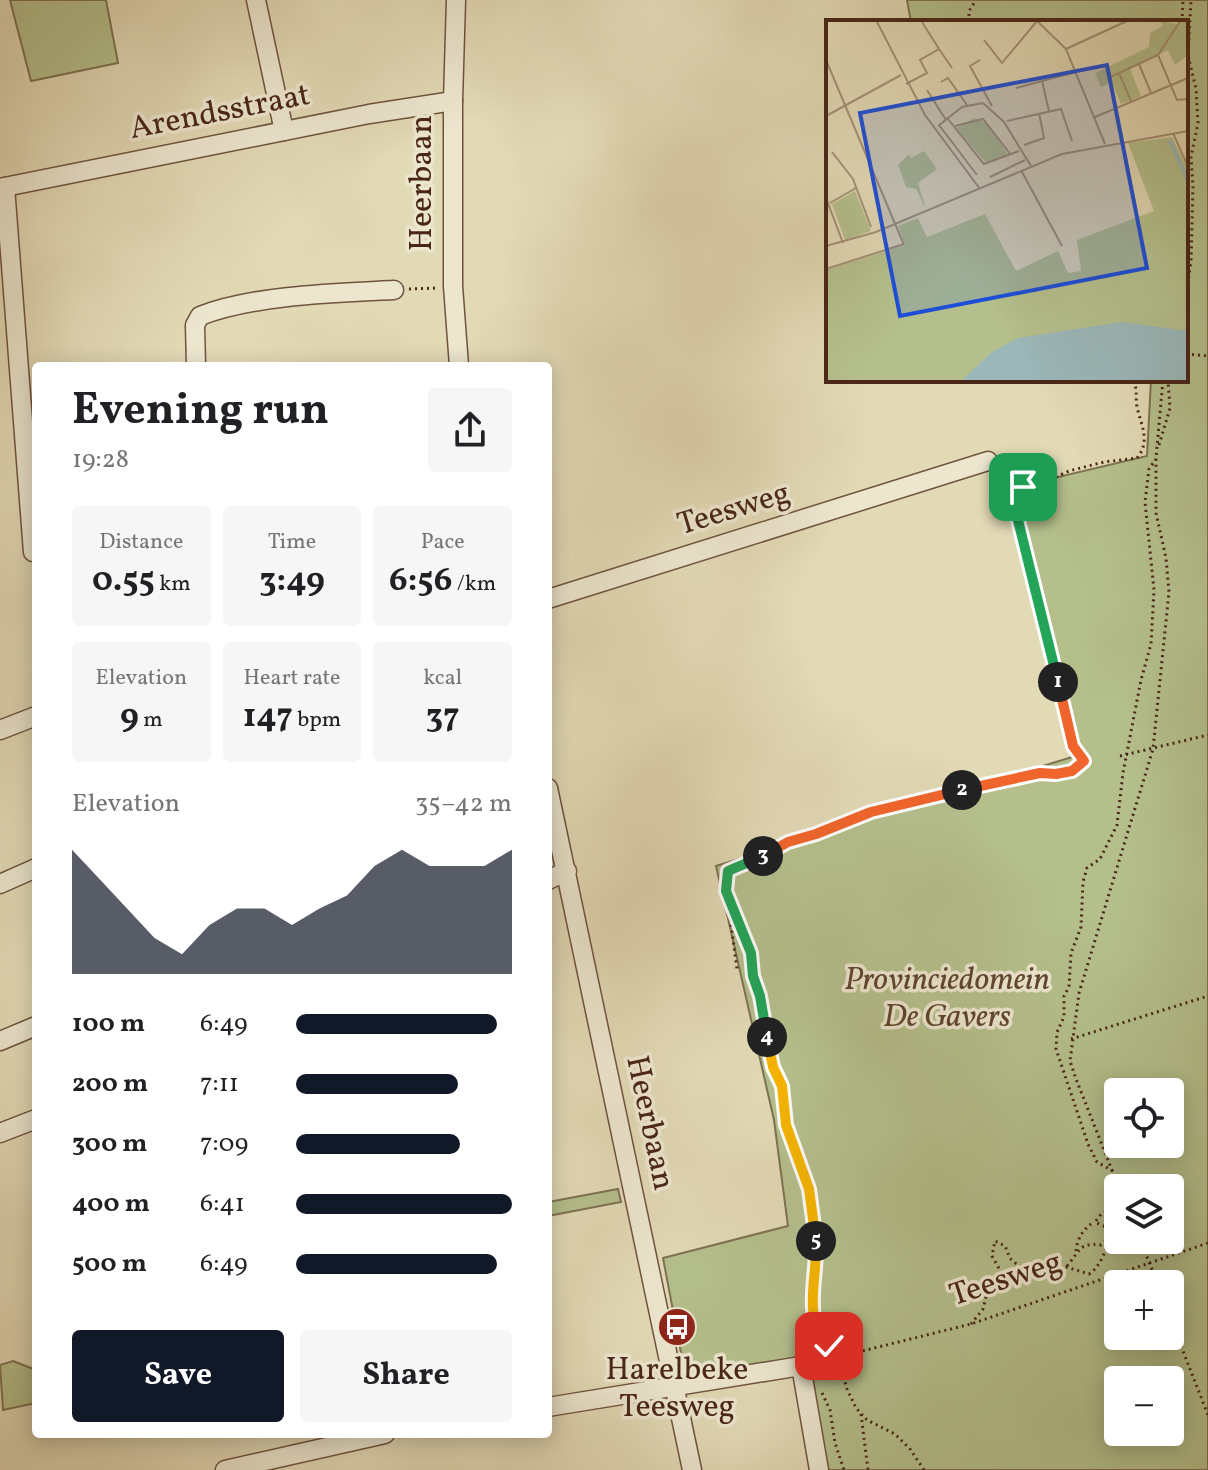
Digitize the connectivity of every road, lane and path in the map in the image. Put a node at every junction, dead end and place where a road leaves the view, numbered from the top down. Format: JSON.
{"nodes":[{"id":1,"x":256,"y":0,"type":"edge"},
{"id":2,"x":456,"y":0,"type":"edge"},
{"id":3,"x":976,"y":0,"type":"edge"},
{"id":4,"x":1183,"y":0,"type":"edge"},
{"id":5,"x":1191,"y":0,"type":"edge"},
{"id":6,"x":969,"y":20,"type":"edge"},
{"id":7,"x":1182,"y":20,"type":"edge"},
{"id":8,"x":1188,"y":55,"type":"edge"},
{"id":9,"x":1188,"y":55,"type":"edge"},
{"id":10,"x":453,"y":101,"type":"junction"},
{"id":11,"x":284,"y":131,"type":"junction"},
{"id":12,"x":3,"y":188,"type":"edge"},
{"id":13,"x":1188,"y":282,"type":"edge"},
{"id":14,"x":453,"y":286,"type":"junction"},
{"id":15,"x":394,"y":290,"type":"joint"},
{"id":16,"x":1188,"y":354,"type":"edge"},
{"id":17,"x":1208,"y":356,"type":"edge"},
{"id":18,"x":196,"y":362,"type":"edge"},
{"id":19,"x":459,"y":362,"type":"edge"},
{"id":20,"x":1134,"y":382,"type":"edge"},
{"id":21,"x":1166,"y":382,"type":"edge"},
{"id":22,"x":1166,"y":382,"type":"edge"},
{"id":23,"x":28,"y":395,"type":"edge"},
{"id":24,"x":1157,"y":448,"type":"junction"},
{"id":25,"x":1156,"y":458,"type":"junction"},
{"id":26,"x":988,"y":461,"type":"dead end"},
{"id":27,"x":32,"y":521,"type":"edge"},
{"id":28,"x":552,"y":598,"type":"edge"},
{"id":29,"x":32,"y":718,"type":"edge"},
{"id":30,"x":0,"y":730,"type":"edge"},
{"id":31,"x":1208,"y":735,"type":"edge"},
{"id":32,"x":1153,"y":749,"type":"junction"},
{"id":33,"x":1128,"y":754,"type":"junction"},
{"id":34,"x":1120,"y":756,"type":"dead end"},
{"id":35,"x":552,"y":805,"type":"edge"},
{"id":36,"x":32,"y":870,"type":"edge"},
{"id":37,"x":567,"y":871,"type":"junction"},
{"id":38,"x":552,"y":878,"type":"edge"},
{"id":39,"x":0,"y":884,"type":"edge"},
{"id":40,"x":726,"y":891,"type":"junction"},
{"id":41,"x":737,"y":969,"type":"dead end"},
{"id":42,"x":1208,"y":996,"type":"edge"},
{"id":43,"x":32,"y":1028,"type":"edge"},
{"id":44,"x":1071,"y":1039,"type":"junction"},
{"id":45,"x":0,"y":1041,"type":"edge"},
{"id":46,"x":32,"y":1121,"type":"edge"},
{"id":47,"x":0,"y":1133,"type":"edge"},
{"id":48,"x":1113,"y":1171,"type":"junction"},
{"id":49,"x":1114,"y":1174,"type":"edge"},
{"id":50,"x":1104,"y":1212,"type":"edge"},
{"id":51,"x":1095,"y":1222,"type":"junction"},
{"id":52,"x":1104,"y":1226,"type":"edge"},
{"id":53,"x":1104,"y":1242,"type":"edge"},
{"id":54,"x":1208,"y":1243,"type":"edge"},
{"id":55,"x":1105,"y":1254,"type":"edge"},
{"id":56,"x":1146,"y":1254,"type":"edge"},
{"id":57,"x":1075,"y":1255,"type":"junction"},
{"id":58,"x":1151,"y":1264,"type":"junction"},
{"id":59,"x":1066,"y":1267,"type":"junction"},
{"id":60,"x":1153,"y":1270,"type":"edge"},
{"id":61,"x":971,"y":1324,"type":"junction"},
{"id":62,"x":1183,"y":1350,"type":"edge"},
{"id":63,"x":836,"y":1357,"type":"junction"},
{"id":64,"x":811,"y":1364,"type":"junction"},
{"id":65,"x":674,"y":1386,"type":"junction"},
{"id":66,"x":819,"y":1386,"type":"dead end"},
{"id":67,"x":552,"y":1406,"type":"edge"},
{"id":68,"x":861,"y":1414,"type":"junction"},
{"id":69,"x":1208,"y":1415,"type":"edge"},
{"id":70,"x":367,"y":1438,"type":"edge"},
{"id":71,"x":225,"y":1470,"type":"edge"},
{"id":72,"x":692,"y":1470,"type":"edge"},
{"id":73,"x":819,"y":1470,"type":"edge"},
{"id":74,"x":844,"y":1470,"type":"edge"},
{"id":75,"x":868,"y":1470,"type":"edge"},
{"id":76,"x":924,"y":1470,"type":"edge"}],
"edges":[{"from":1,"to":11,"type":"street"},
{"from":2,"to":10,"type":"street","name":"Heerbaan"},
{"from":3,"to":6,"type":"path"},
{"from":4,"to":7,"type":"path"},
{"from":5,"to":9,"type":"path"},
{"from":8,"to":13,"type":"path"},
{"from":10,"to":11,"type":"street","name":"Arendsstraat"},
{"from":10,"to":14,"type":"street","name":"Heerbaan"},
{"from":11,"to":12,"type":"street","name":"Arendsstraat"},
{"from":12,"to":23,"type":"street"},
{"from":14,"to":15,"type":"path"},
{"from":14,"to":19,"type":"street","name":"Heerbaan"},
{"from":15,"to":18,"type":"street"},
{"from":16,"to":17,"type":"path"},
{"from":20,"to":40,"type":"path"},
{"from":21,"to":24,"type":"path"},
{"from":22,"to":24,"type":"path"},
{"from":23,"to":27,"type":"street"},
{"from":24,"to":25,"type":"path"},
{"from":25,"to":32,"type":"path"},
{"from":25,"to":33,"type":"path"},
{"from":26,"to":28,"type":"street","name":"Teesweg"},
{"from":29,"to":30,"type":"street"},
{"from":31,"to":32,"type":"path"},
{"from":32,"to":33,"type":"path"},
{"from":32,"to":44,"type":"path"},
{"from":33,"to":34,"type":"path"},
{"from":33,"to":48,"type":"path"},
{"from":35,"to":37,"type":"street","name":"Heerbaan"},
{"from":36,"to":39,"type":"street"},
{"from":37,"to":38,"type":"street"},
{"from":37,"to":65,"type":"street","name":"Heerbaan"},
{"from":40,"to":41,"type":"path"},
{"from":40,"to":63,"type":"path"},
{"from":42,"to":44,"type":"path"},
{"from":43,"to":45,"type":"street"},
{"from":44,"to":48,"type":"path"},
{"from":46,"to":47,"type":"street"},
{"from":48,"to":49,"type":"path"},
{"from":50,"to":51,"type":"path"},
{"from":51,"to":52,"type":"path"},
{"from":51,"to":57,"type":"path"},
{"from":53,"to":57,"type":"path"},
{"from":54,"to":58,"type":"path","name":"Teesweg"},
{"from":55,"to":59,"type":"path"},
{"from":56,"to":58,"type":"path"},
{"from":57,"to":59,"type":"path"},
{"from":58,"to":60,"type":"path"},
{"from":58,"to":61,"type":"path","name":"Teesweg"},
{"from":59,"to":61,"type":"path"},
{"from":61,"to":63,"type":"path","name":"Teesweg"},
{"from":62,"to":69,"type":"path"},
{"from":63,"to":64,"type":"path","name":"Teesweg"},
{"from":63,"to":68,"type":"path"},
{"from":64,"to":65,"type":"street"},
{"from":64,"to":73,"type":"street"},
{"from":65,"to":67,"type":"street"},
{"from":65,"to":72,"type":"street","name":"Heerbaan"},
{"from":66,"to":74,"type":"path"},
{"from":68,"to":75,"type":"path"},
{"from":68,"to":76,"type":"path"},
{"from":70,"to":71,"type":"street"}]}
